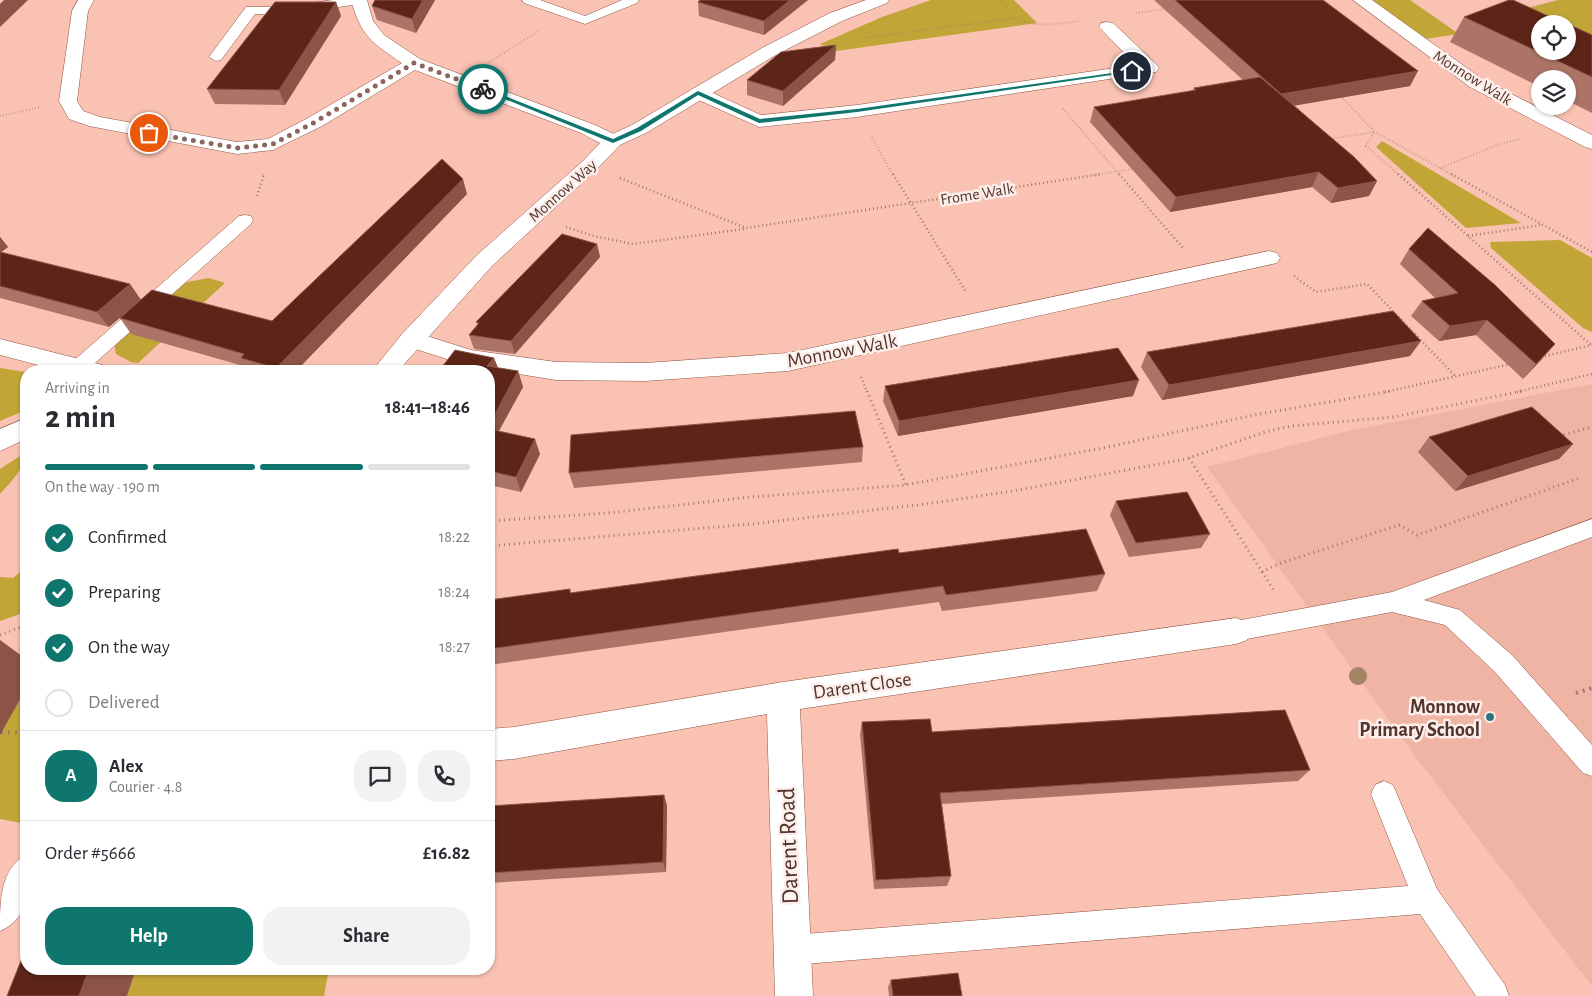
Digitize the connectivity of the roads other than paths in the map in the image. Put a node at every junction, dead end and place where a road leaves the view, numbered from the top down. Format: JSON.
{"nodes":[{"id":1,"x":86,"y":0,"type":"edge"},
{"id":2,"x":359,"y":0,"type":"edge"},
{"id":3,"x":528,"y":0,"type":"edge"},
{"id":4,"x":633,"y":0,"type":"edge"},
{"id":5,"x":881,"y":0,"type":"edge"},
{"id":6,"x":1362,"y":0,"type":"edge"},
{"id":7,"x":1107,"y":26,"type":"dead end"},
{"id":8,"x":216,"y":58,"type":"dead end"},
{"id":9,"x":414,"y":63,"type":"junction"},
{"id":10,"x":698,"y":93,"type":"junction"},
{"id":11,"x":613,"y":141,"type":"junction"},
{"id":12,"x":1592,"y":142,"type":"edge"},
{"id":13,"x":245,"y":220,"type":"road end"},
{"id":14,"x":1269,"y":258,"type":"road end"},
{"id":15,"x":411,"y":339,"type":"junction"},
{"id":16,"x":0,"y":347,"type":"edge"},
{"id":17,"x":70,"y":365,"type":"edge"},
{"id":18,"x":90,"y":365,"type":"edge"},
{"id":19,"x":389,"y":365,"type":"edge"},
{"id":20,"x":20,"y":431,"type":"edge"},
{"id":21,"x":0,"y":441,"type":"edge"},
{"id":22,"x":1592,"y":528,"type":"edge"},
{"id":23,"x":1392,"y":602,"type":"junction"},
{"id":24,"x":1236,"y":632,"type":"joint"},
{"id":25,"x":782,"y":697,"type":"junction"},
{"id":26,"x":495,"y":745,"type":"edge"},
{"id":27,"x":1592,"y":764,"type":"edge"},
{"id":28,"x":1384,"y":794,"type":"dead end"},
{"id":29,"x":20,"y":882,"type":"edge"},
{"id":30,"x":1427,"y":899,"type":"junction"},
{"id":31,"x":0,"y":913,"type":"edge"},
{"id":32,"x":792,"y":950,"type":"junction"},
{"id":33,"x":794,"y":996,"type":"edge"},
{"id":34,"x":1494,"y":996,"type":"edge"}],
"edges":[{"from":1,"to":9,"type":"street"},
{"from":2,"to":8,"type":"lane"},
{"from":2,"to":9,"type":"street"},
{"from":3,"to":4,"type":"lane"},
{"from":5,"to":10,"type":"street","name":"Monnow Way"},
{"from":6,"to":12,"type":"street","name":"Monnow Walk"},
{"from":7,"to":10,"type":"street"},
{"from":9,"to":11,"type":"street"},
{"from":10,"to":11,"type":"street","name":"Monnow Way"},
{"from":11,"to":15,"type":"street","name":"Monnow Way"},
{"from":13,"to":18,"type":"lane"},
{"from":14,"to":15,"type":"street","name":"Monnow Walk"},
{"from":15,"to":19,"type":"street","name":"Monnow Way"},
{"from":16,"to":17,"type":"street"},
{"from":20,"to":21,"type":"street"},
{"from":22,"to":23,"type":"lane"},
{"from":23,"to":24,"type":"lane"},
{"from":23,"to":27,"type":"lane"},
{"from":24,"to":25,"type":"street","name":"Darent Close"},
{"from":25,"to":26,"type":"street","name":"Darent Close"},
{"from":25,"to":32,"type":"street","name":"Darent Road"},
{"from":28,"to":30,"type":"lane"},
{"from":29,"to":31,"type":"street"},
{"from":30,"to":32,"type":"lane"},
{"from":30,"to":34,"type":"lane"},
{"from":32,"to":33,"type":"street","name":"Darent Road"}]}
